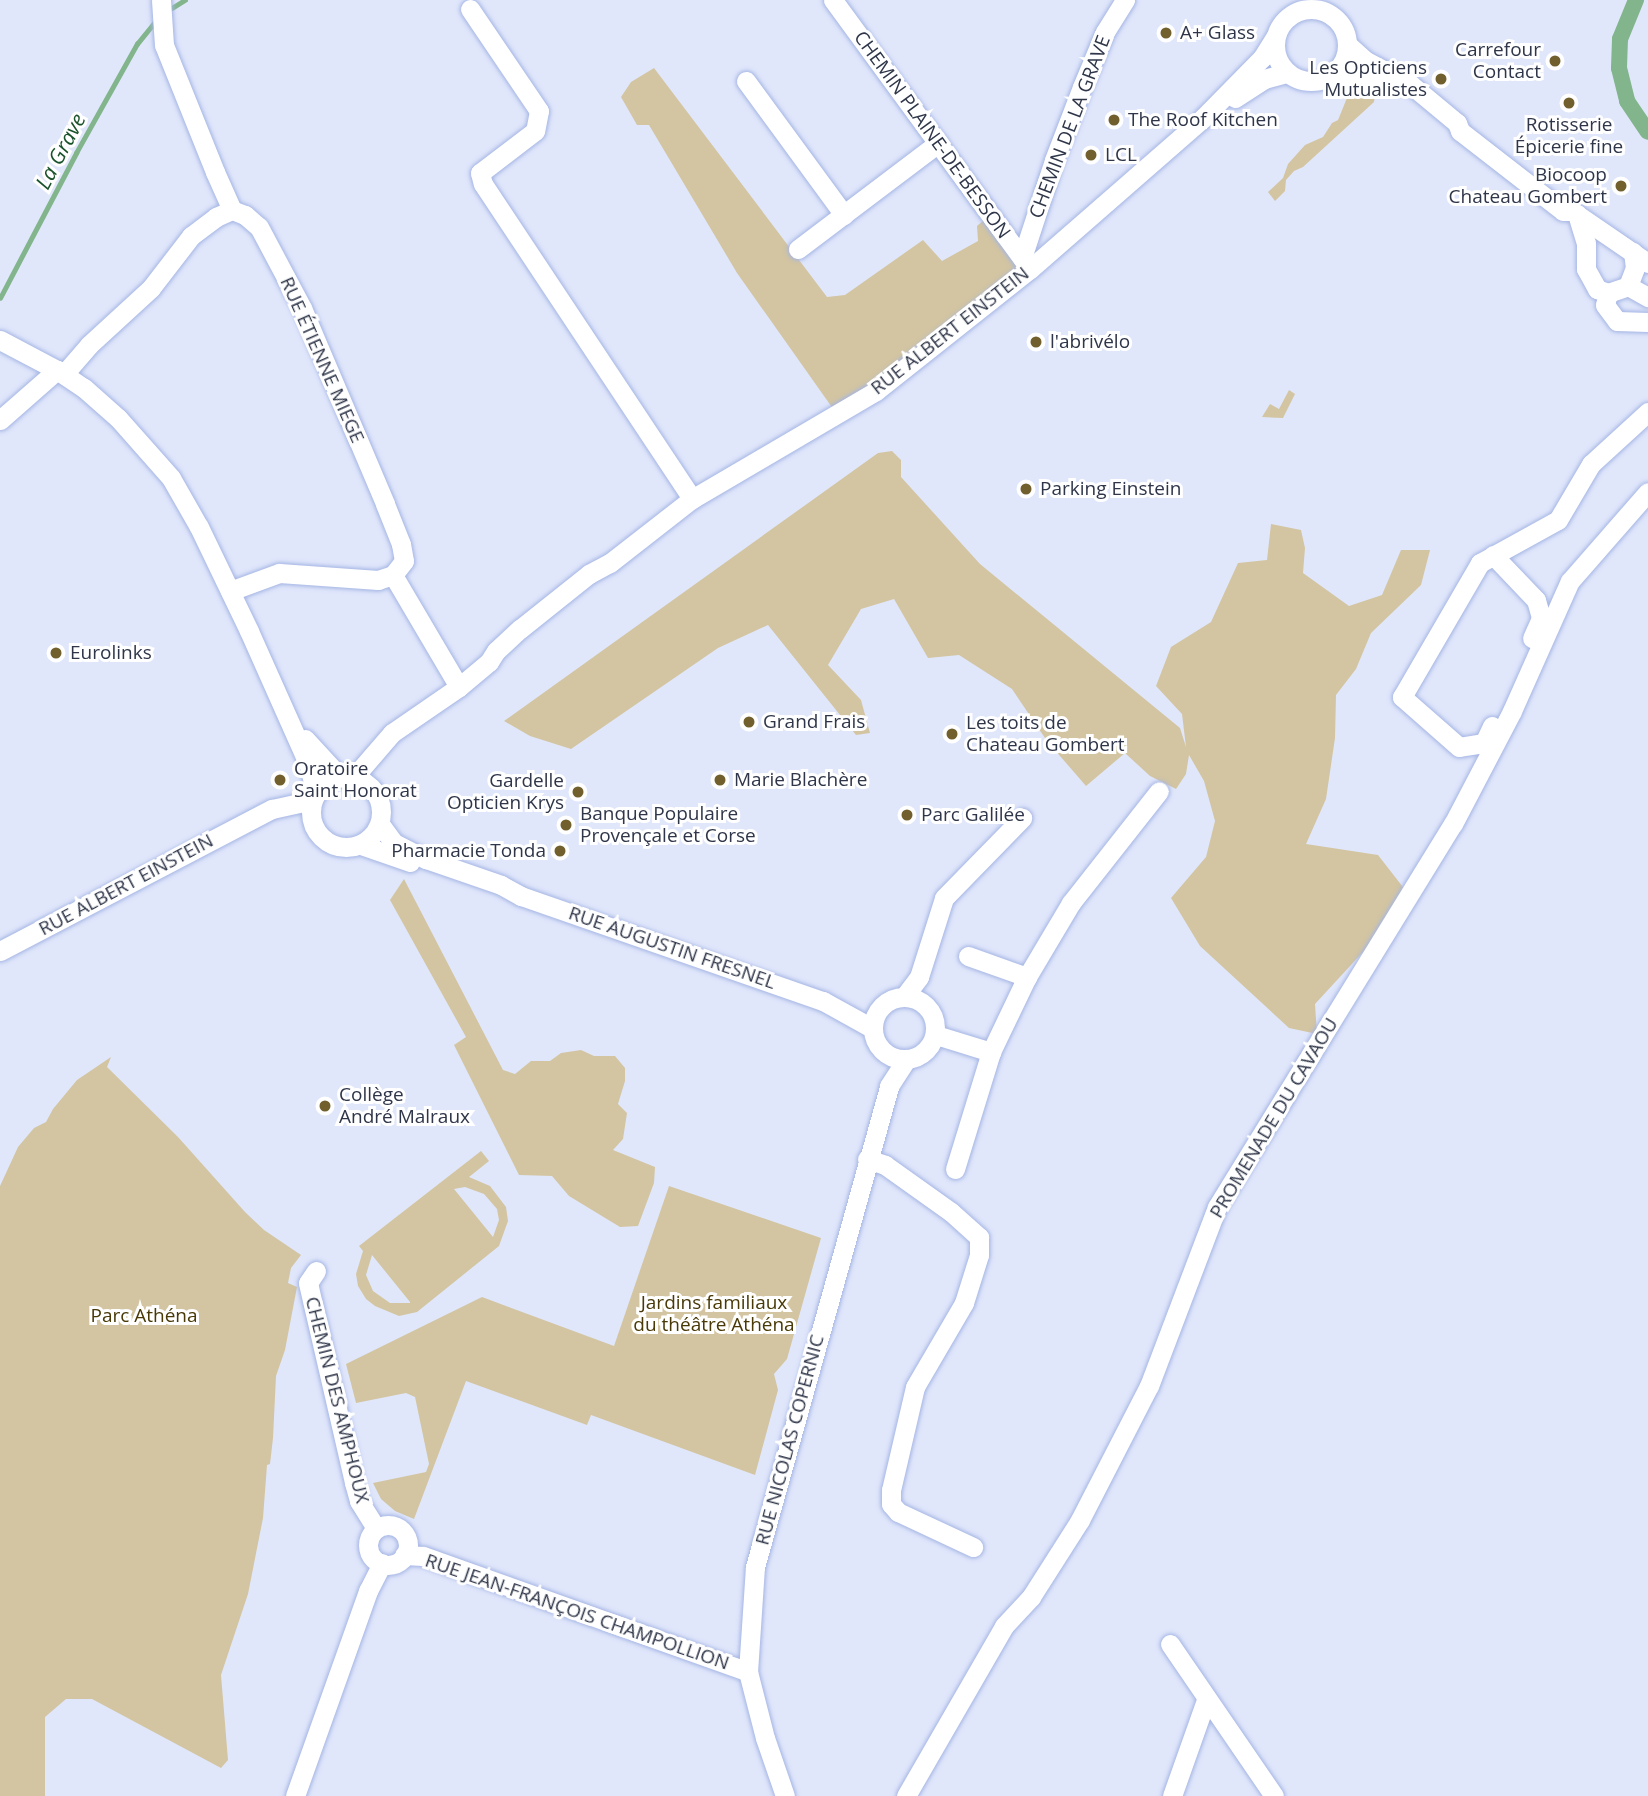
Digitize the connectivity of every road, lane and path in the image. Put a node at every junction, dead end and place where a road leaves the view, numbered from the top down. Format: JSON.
{"nodes":[{"id":1,"x":161,"y":0,"type":"edge"},
{"id":2,"x":833,"y":0,"type":"edge"},
{"id":3,"x":1125,"y":0,"type":"edge"},
{"id":4,"x":1283,"y":0,"type":"edge"},
{"id":5,"x":1311,"y":4,"type":"edge"},
{"id":6,"x":470,"y":9,"type":"dead end"},
{"id":7,"x":1278,"y":30,"type":"junction"},
{"id":8,"x":1348,"y":44,"type":"junction"},
{"id":9,"x":1287,"y":73,"type":"junction"},
{"id":10,"x":1335,"y":73,"type":"junction"},
{"id":11,"x":747,"y":81,"type":"dead end"},
{"id":12,"x":1410,"y":84,"type":"junction"},
{"id":13,"x":1202,"y":119,"type":"junction"},
{"id":14,"x":938,"y":143,"type":"junction"},
{"id":15,"x":232,"y":210,"type":"junction"},
{"id":16,"x":1575,"y":213,"type":"junction"},
{"id":17,"x":844,"y":215,"type":"junction"},
{"id":18,"x":798,"y":249,"type":"dead end"},
{"id":19,"x":1640,"y":258,"type":"edge"},
{"id":20,"x":1026,"y":263,"type":"junction"},
{"id":21,"x":1628,"y":286,"type":"junction"},
{"id":22,"x":1608,"y":293,"type":"junction"},
{"id":23,"x":1648,"y":297,"type":"edge"},
{"id":24,"x":1648,"y":322,"type":"edge"},
{"id":25,"x":0,"y":340,"type":"edge"},
{"id":26,"x":60,"y":372,"type":"junction"},
{"id":27,"x":1648,"y":412,"type":"edge"},
{"id":28,"x":0,"y":420,"type":"edge"},
{"id":29,"x":1648,"y":492,"type":"edge"},
{"id":30,"x":692,"y":499,"type":"junction"},
{"id":31,"x":1493,"y":555,"type":"junction"},
{"id":32,"x":394,"y":575,"type":"junction"},
{"id":33,"x":230,"y":591,"type":"junction"},
{"id":34,"x":459,"y":687,"type":"junction"},
{"id":35,"x":439,"y":702,"type":"junction"},
{"id":36,"x":287,"y":714,"type":"junction"},
{"id":37,"x":347,"y":777,"type":"junction"},
{"id":38,"x":374,"y":789,"type":"junction"},
{"id":39,"x":1159,"y":791,"type":"dead end"},
{"id":40,"x":314,"y":797,"type":"junction"},
{"id":41,"x":1022,"y":818,"type":"dead end"},
{"id":42,"x":253,"y":820,"type":"junction"},
{"id":43,"x":312,"y":822,"type":"junction"},
{"id":44,"x":380,"y":824,"type":"junction"},
{"id":45,"x":360,"y":845,"type":"junction"},
{"id":46,"x":521,"y":896,"type":"junction"},
{"id":47,"x":0,"y":951,"type":"edge"},
{"id":48,"x":968,"y":956,"type":"dead end"},
{"id":49,"x":1027,"y":977,"type":"junction"},
{"id":50,"x":913,"y":1000,"type":"junction"},
{"id":51,"x":823,"y":1001,"type":"junction"},
{"id":52,"x":879,"y":1009,"type":"junction"},
{"id":53,"x":872,"y":1028,"type":"junction"},
{"id":54,"x":936,"y":1035,"type":"junction"},
{"id":55,"x":990,"y":1052,"type":"junction"},
{"id":56,"x":885,"y":1054,"type":"junction"},
{"id":57,"x":905,"y":1060,"type":"junction"},
{"id":58,"x":889,"y":1086,"type":"junction"},
{"id":59,"x":867,"y":1159,"type":"junction"},
{"id":60,"x":955,"y":1169,"type":"dead end"},
{"id":61,"x":316,"y":1271,"type":"dead end"},
{"id":62,"x":376,"y":1528,"type":"junction"},
{"id":63,"x":973,"y":1547,"type":"dead end"},
{"id":64,"x":404,"y":1555,"type":"junction"},
{"id":65,"x":382,"y":1563,"type":"junction"},
{"id":66,"x":1170,"y":1644,"type":"dead end"},
{"id":67,"x":748,"y":1672,"type":"junction"},
{"id":68,"x":1206,"y":1700,"type":"junction"},
{"id":69,"x":295,"y":1796,"type":"edge"},
{"id":70,"x":785,"y":1796,"type":"edge"},
{"id":71,"x":906,"y":1796,"type":"edge"},
{"id":72,"x":1172,"y":1796,"type":"edge"},
{"id":73,"x":1274,"y":1796,"type":"edge"}],
"edges":[{"from":1,"to":15,"type":"street"},
{"from":2,"to":14,"type":"street","name":"CHEMIN PLAINE-DE-BESSON"},
{"from":3,"to":20,"type":"street","name":"CHEMIN DE LA GRAVE"},
{"from":4,"to":7,"type":"street"},
{"from":5,"to":7,"type":"street"},
{"from":5,"to":8,"type":"street"},
{"from":6,"to":30,"type":"street"},
{"from":7,"to":9,"type":"street"},
{"from":7,"to":13,"type":"street","name":"RUE ALBERT EINSTEIN"},
{"from":8,"to":10,"type":"street"},
{"from":8,"to":12,"type":"street"},
{"from":9,"to":10,"type":"street"},
{"from":9,"to":13,"type":"street","name":"RUE ALBERT EINSTEIN"},
{"from":10,"to":12,"type":"street"},
{"from":11,"to":17,"type":"street"},
{"from":12,"to":16,"type":"street"},
{"from":13,"to":20,"type":"street","name":"RUE ALBERT EINSTEIN"},
{"from":14,"to":17,"type":"street"},
{"from":14,"to":20,"type":"street","name":"CHEMIN PLAINE-DE-BESSON"},
{"from":15,"to":26,"type":"street"},
{"from":15,"to":32,"type":"street","name":"RUE ÉTIENNE MIEGE"},
{"from":16,"to":19,"type":"street"},
{"from":16,"to":22,"type":"street"},
{"from":17,"to":18,"type":"street"},
{"from":19,"to":21,"type":"street"},
{"from":20,"to":30,"type":"street","name":"RUE ALBERT EINSTEIN"},
{"from":21,"to":22,"type":"street"},
{"from":21,"to":23,"type":"street"},
{"from":22,"to":24,"type":"street"},
{"from":25,"to":26,"type":"street"},
{"from":26,"to":28,"type":"street"},
{"from":26,"to":33,"type":"street"},
{"from":27,"to":31,"type":"street"},
{"from":29,"to":71,"type":"street","name":"PROMENADE DU CAVAOU"},
{"from":30,"to":34,"type":"street","name":"RUE ALBERT EINSTEIN"},
{"from":31,"to":31,"type":"street"},
{"from":32,"to":33,"type":"street"},
{"from":32,"to":34,"type":"street"},
{"from":33,"to":36,"type":"street"},
{"from":34,"to":35,"type":"street","name":"RUE ALBERT EINSTEIN"},
{"from":35,"to":37,"type":"street","name":"RUE ALBERT EINSTEIN"},
{"from":35,"to":38,"type":"street","name":"RUE ALBERT EINSTEIN"},
{"from":36,"to":37,"type":"street"},
{"from":36,"to":40,"type":"street"},
{"from":37,"to":38,"type":"street"},
{"from":37,"to":40,"type":"street"},
{"from":38,"to":44,"type":"street"},
{"from":39,"to":49,"type":"street"},
{"from":40,"to":42,"type":"street","name":"RUE ALBERT EINSTEIN"},
{"from":40,"to":43,"type":"street"},
{"from":41,"to":50,"type":"street"},
{"from":42,"to":43,"type":"street","name":"RUE ALBERT EINSTEIN"},
{"from":42,"to":47,"type":"street","name":"RUE ALBERT EINSTEIN"},
{"from":43,"to":45,"type":"street"},
{"from":44,"to":45,"type":"street"},
{"from":44,"to":46,"type":"street","name":"RUE AUGUSTIN FRESNEL"},
{"from":45,"to":46,"type":"street","name":"RUE AUGUSTIN FRESNEL"},
{"from":46,"to":51,"type":"street","name":"RUE AUGUSTIN FRESNEL"},
{"from":48,"to":49,"type":"street"},
{"from":49,"to":55,"type":"street"},
{"from":50,"to":52,"type":"street"},
{"from":50,"to":54,"type":"street"},
{"from":51,"to":52,"type":"street","name":"RUE AUGUSTIN FRESNEL"},
{"from":51,"to":53,"type":"street","name":"RUE AUGUSTIN FRESNEL"},
{"from":52,"to":53,"type":"street"},
{"from":53,"to":56,"type":"street"},
{"from":54,"to":55,"type":"street"},
{"from":54,"to":57,"type":"street"},
{"from":55,"to":60,"type":"street"},
{"from":56,"to":57,"type":"street"},
{"from":56,"to":58,"type":"street","name":"RUE NICOLAS COPERNIC"},
{"from":57,"to":58,"type":"street","name":"RUE NICOLAS COPERNIC"},
{"from":58,"to":59,"type":"street","name":"RUE NICOLAS COPERNIC"},
{"from":59,"to":63,"type":"street"},
{"from":59,"to":67,"type":"street","name":"RUE NICOLAS COPERNIC"},
{"from":61,"to":62,"type":"street","name":"CHEMIN DES AMPHOUX"},
{"from":62,"to":64,"type":"street"},
{"from":62,"to":65,"type":"street"},
{"from":64,"to":65,"type":"street"},
{"from":64,"to":67,"type":"street","name":"RUE JEAN-FRANÇOIS CHAMPOLLION"},
{"from":65,"to":69,"type":"street"},
{"from":66,"to":68,"type":"street"},
{"from":67,"to":70,"type":"street","name":"RUE NICOLAS COPERNIC"},
{"from":68,"to":72,"type":"street"},
{"from":68,"to":73,"type":"street"}]}
